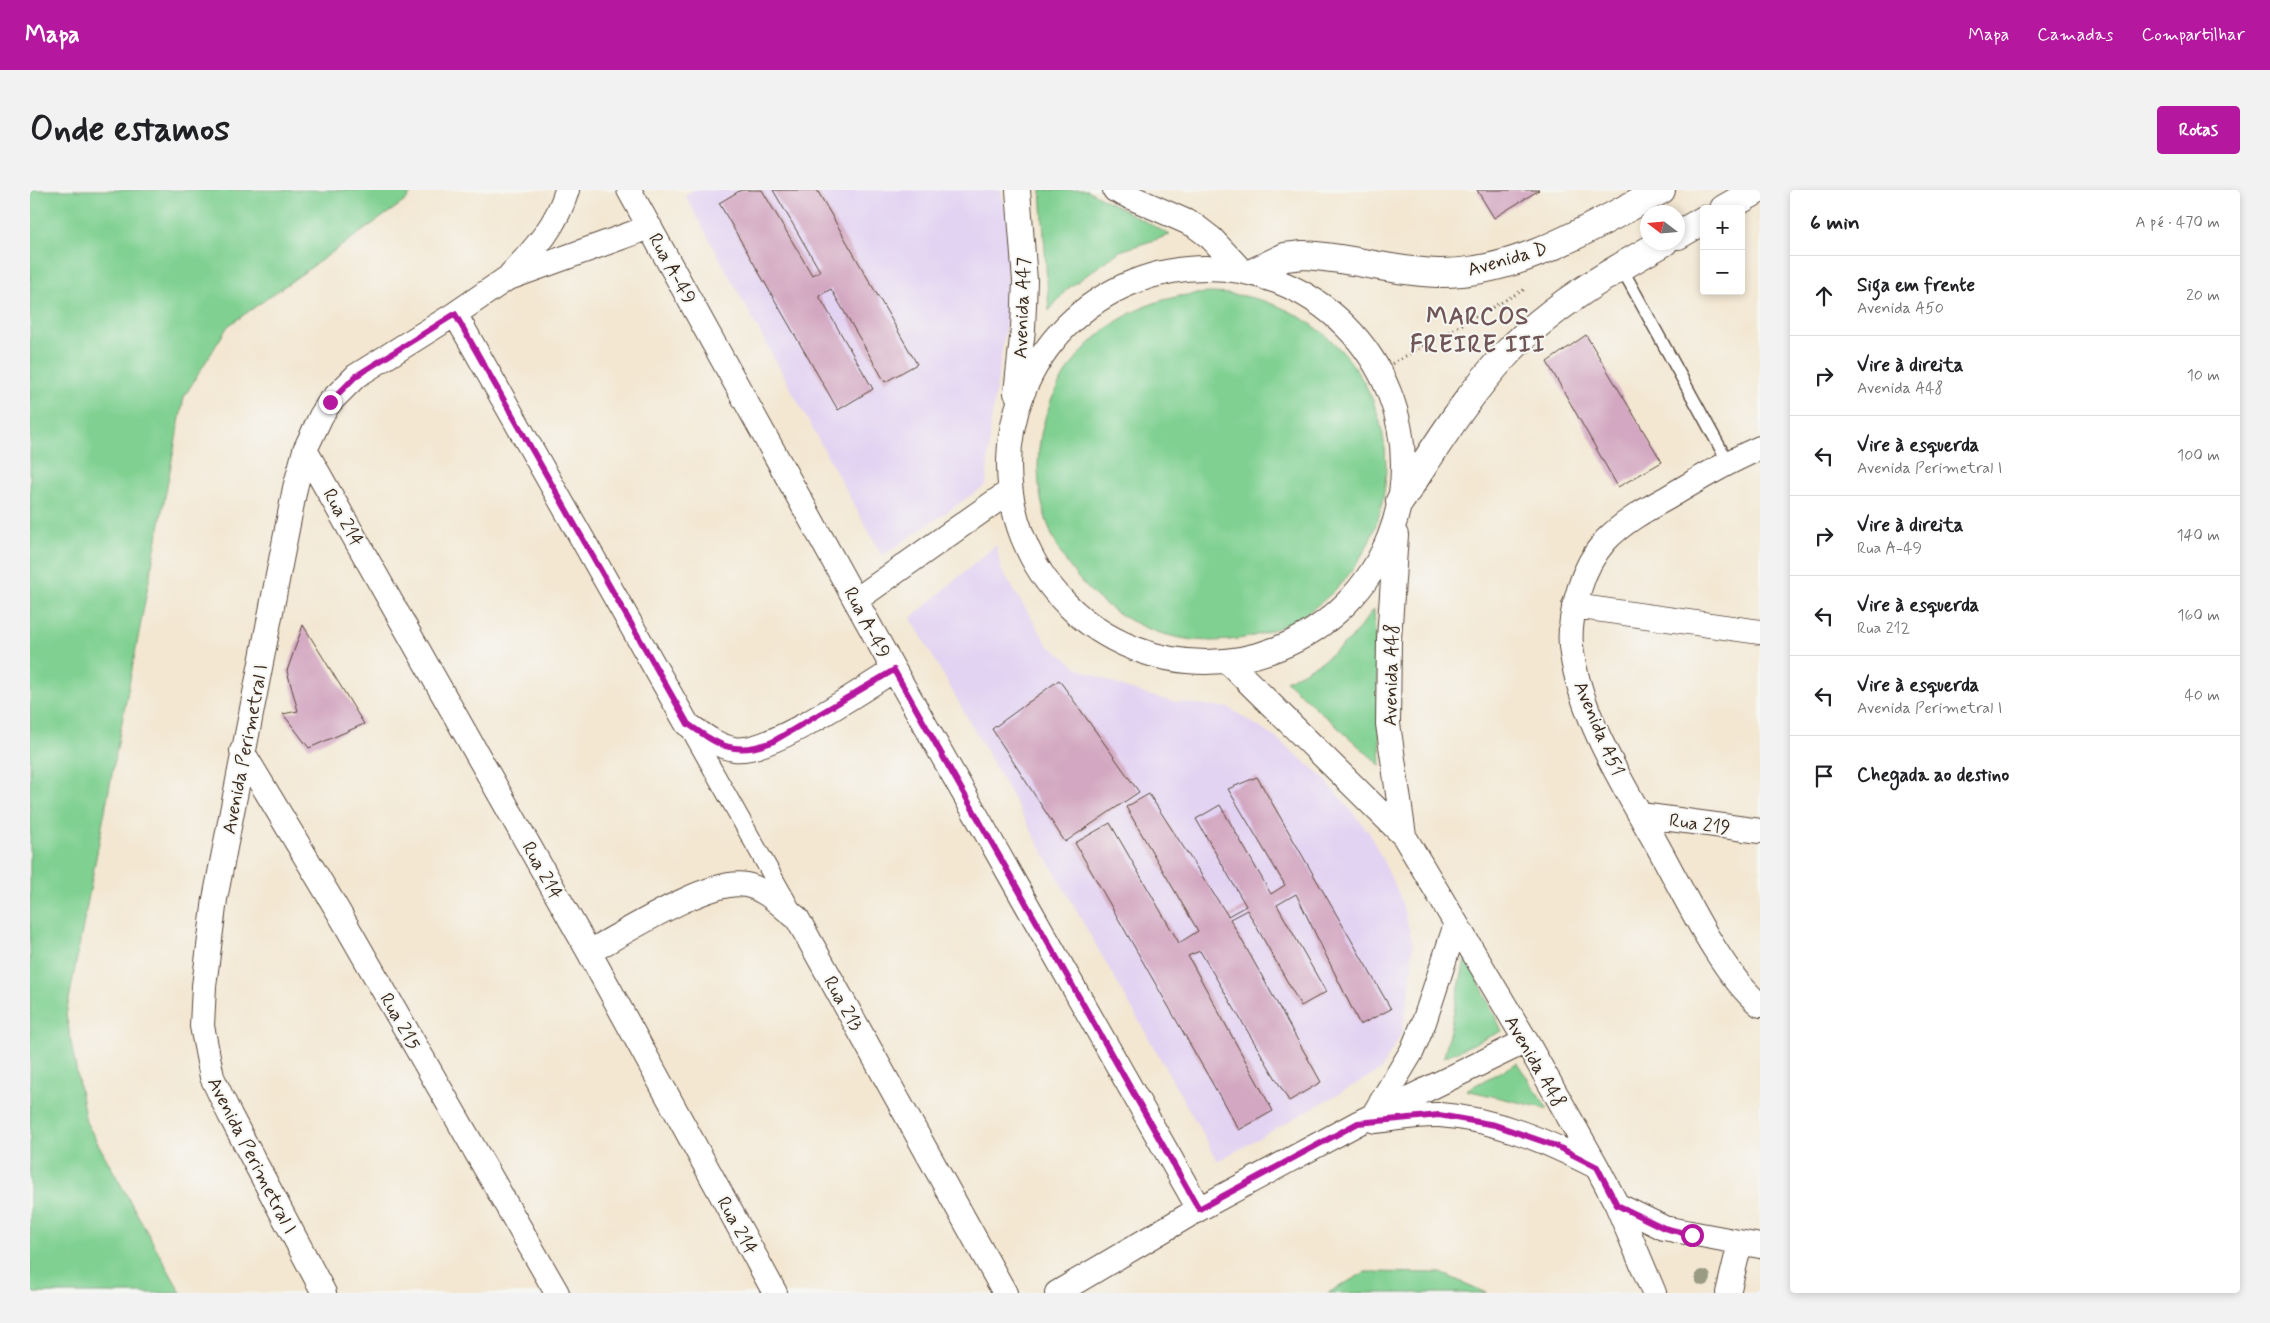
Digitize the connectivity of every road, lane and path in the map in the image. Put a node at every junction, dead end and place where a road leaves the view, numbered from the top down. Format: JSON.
{"nodes":[{"id":1,"x":567,"y":190,"type":"edge"},
{"id":2,"x":1018,"y":190,"type":"edge"},
{"id":3,"x":1115,"y":190,"type":"edge"},
{"id":4,"x":1661,"y":190,"type":"edge"},
{"id":5,"x":1757,"y":190,"type":"edge"},
{"id":6,"x":632,"y":191,"type":"edge"},
{"id":7,"x":1731,"y":205,"type":"edge"},
{"id":8,"x":1700,"y":222,"type":"edge"},
{"id":9,"x":650,"y":227,"type":"junction"},
{"id":10,"x":1685,"y":231,"type":"edge"},
{"id":11,"x":1650,"y":250,"type":"edge"},
{"id":12,"x":1621,"y":267,"type":"junction"},
{"id":13,"x":1247,"y":270,"type":"junction"},
{"id":14,"x":506,"y":279,"type":"junction"},
{"id":15,"x":1526,"y":288,"type":"dead end"},
{"id":16,"x":455,"y":314,"type":"junction"},
{"id":17,"x":1379,"y":371,"type":"junction"},
{"id":18,"x":1013,"y":426,"type":"junction"},
{"id":19,"x":1760,"y":448,"type":"edge"},
{"id":20,"x":305,"y":450,"type":"junction"},
{"id":21,"x":1728,"y":462,"type":"junction"},
{"id":22,"x":1010,"y":491,"type":"junction"},
{"id":23,"x":1399,"y":507,"type":"junction"},
{"id":24,"x":856,"y":600,"type":"junction"},
{"id":25,"x":1574,"y":606,"type":"junction"},
{"id":26,"x":1760,"y":632,"type":"edge"},
{"id":27,"x":1228,"y":662,"type":"junction"},
{"id":28,"x":894,"y":670,"type":"junction"},
{"id":29,"x":688,"y":724,"type":"junction"},
{"id":30,"x":242,"y":751,"type":"junction"},
{"id":31,"x":1641,"y":815,"type":"junction"},
{"id":32,"x":1760,"y":831,"type":"edge"},
{"id":33,"x":1404,"y":836,"type":"junction"},
{"id":34,"x":797,"y":918,"type":"junction"},
{"id":35,"x":1456,"y":924,"type":"junction"},
{"id":36,"x":589,"y":952,"type":"junction"},
{"id":37,"x":1760,"y":1005,"type":"edge"},
{"id":38,"x":1526,"y":1041,"type":"junction"},
{"id":39,"x":1366,"y":1119,"type":"junction"},
{"id":40,"x":1597,"y":1167,"type":"junction"},
{"id":41,"x":1617,"y":1205,"type":"junction"},
{"id":42,"x":1199,"y":1209,"type":"junction"},
{"id":43,"x":1750,"y":1244,"type":"edge"},
{"id":44,"x":324,"y":1293,"type":"edge"},
{"id":45,"x":557,"y":1293,"type":"edge"},
{"id":46,"x":775,"y":1293,"type":"edge"},
{"id":47,"x":1005,"y":1293,"type":"edge"},
{"id":48,"x":1057,"y":1293,"type":"edge"},
{"id":49,"x":1654,"y":1293,"type":"edge"},
{"id":50,"x":1728,"y":1293,"type":"edge"}],
"edges":[{"from":1,"to":14,"type":"street","name":"Avenida Perimetral I"},
{"from":2,"to":18,"type":"street","name":"Avenida A47"},
{"from":3,"to":13,"type":"street"},
{"from":4,"to":13,"type":"street","name":"Avenida D"},
{"from":5,"to":7,"type":"street"},
{"from":6,"to":9,"type":"street","name":"Rua A-49"},
{"from":8,"to":10,"type":"street"},
{"from":9,"to":14,"type":"street","name":"Avenida Perimetral I"},
{"from":9,"to":24,"type":"street","name":"Rua A-49"},
{"from":11,"to":12,"type":"street"},
{"from":12,"to":21,"type":"lane"},
{"from":12,"to":23,"type":"street"},
{"from":13,"to":17,"type":"street"},
{"from":13,"to":18,"type":"street"},
{"from":14,"to":16,"type":"street","name":"Avenida Perimetral I"},
{"from":15,"to":17,"type":"path"},
{"from":16,"to":20,"type":"street","name":"Avenida Perimetral I"},
{"from":16,"to":29,"type":"street"},
{"from":17,"to":23,"type":"street"},
{"from":18,"to":22,"type":"street"},
{"from":19,"to":21,"type":"street","name":"Avenida A51"},
{"from":20,"to":30,"type":"street","name":"Avenida Perimetral I"},
{"from":20,"to":36,"type":"street","name":"Rua 214"},
{"from":21,"to":25,"type":"street","name":"Avenida A51"},
{"from":22,"to":24,"type":"street"},
{"from":22,"to":27,"type":"street"},
{"from":23,"to":27,"type":"street"},
{"from":23,"to":33,"type":"street","name":"Avenida A48"},
{"from":24,"to":28,"type":"street","name":"Rua A-49"},
{"from":25,"to":26,"type":"street"},
{"from":25,"to":31,"type":"street","name":"Avenida A51"},
{"from":27,"to":33,"type":"street","name":"Avenida A48"},
{"from":28,"to":29,"type":"street"},
{"from":28,"to":42,"type":"street","name":"Rua A-49"},
{"from":29,"to":34,"type":"street"},
{"from":30,"to":44,"type":"street","name":"Avenida Perimetral I"},
{"from":30,"to":45,"type":"street","name":"Rua 215"},
{"from":31,"to":32,"type":"street","name":"Rua 219"},
{"from":31,"to":37,"type":"street","name":"Avenida A51"},
{"from":33,"to":35,"type":"street","name":"Avenida A48"},
{"from":34,"to":36,"type":"street","name":"Rua 213"},
{"from":34,"to":47,"type":"street","name":"Rua 213"},
{"from":35,"to":38,"type":"street","name":"Avenida A48"},
{"from":35,"to":39,"type":"street"},
{"from":36,"to":46,"type":"street","name":"Rua 214"},
{"from":38,"to":39,"type":"street"},
{"from":38,"to":40,"type":"street","name":"Avenida A48"},
{"from":39,"to":40,"type":"street"},
{"from":39,"to":42,"type":"street"},
{"from":40,"to":41,"type":"street","name":"Avenida A48"},
{"from":41,"to":43,"type":"street"},
{"from":41,"to":49,"type":"street","name":"Avenida A48"},
{"from":42,"to":48,"type":"street"},
{"from":43,"to":50,"type":"street"}]}
